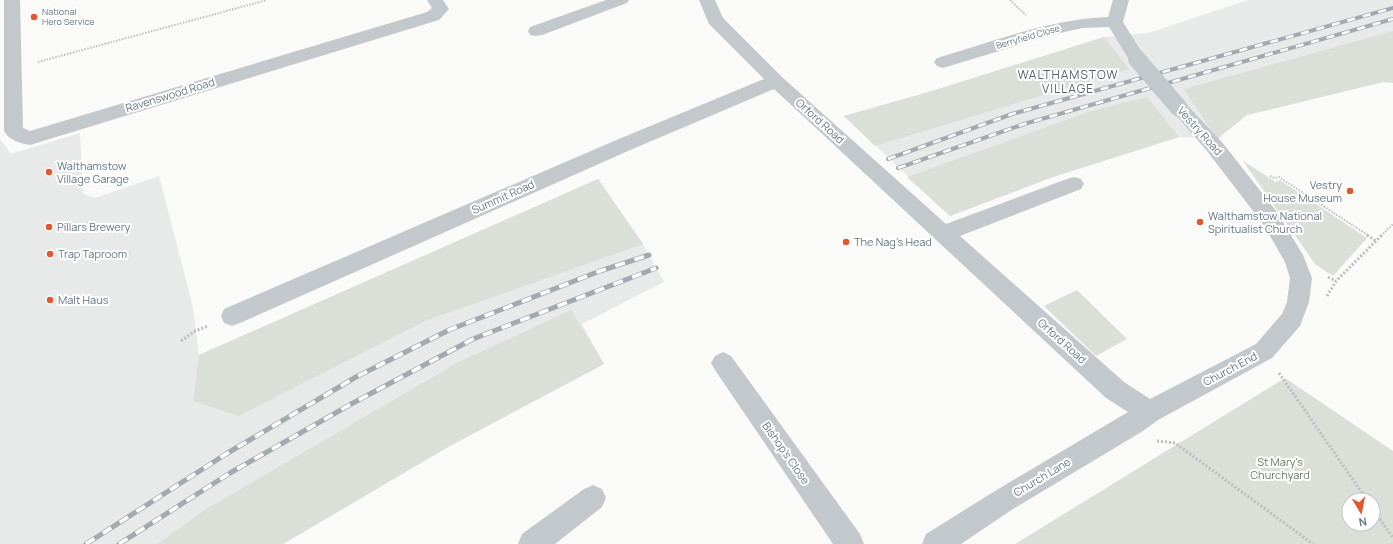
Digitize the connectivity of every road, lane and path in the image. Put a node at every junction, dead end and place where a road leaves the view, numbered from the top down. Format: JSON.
{"nodes":[{"id":1,"x":13,"y":0,"type":"edge"},
{"id":2,"x":267,"y":0,"type":"edge"},
{"id":3,"x":435,"y":0,"type":"edge"},
{"id":4,"x":621,"y":0,"type":"edge"},
{"id":5,"x":707,"y":0,"type":"edge"},
{"id":6,"x":1121,"y":0,"type":"edge"},
{"id":7,"x":0,"y":3,"type":"edge"},
{"id":8,"x":1115,"y":22,"type":"junction"},
{"id":9,"x":536,"y":31,"type":"dead end"},
{"id":10,"x":943,"y":62,"type":"dead end"},
{"id":11,"x":13,"y":69,"type":"junction"},
{"id":12,"x":776,"y":81,"type":"junction"},
{"id":13,"x":1268,"y":174,"type":"dead end"},
{"id":14,"x":1074,"y":184,"type":"dead end"},
{"id":15,"x":1393,"y":224,"type":"edge"},
{"id":16,"x":944,"y":233,"type":"junction"},
{"id":17,"x":1376,"y":241,"type":"junction"},
{"id":18,"x":1296,"y":261,"type":"joint"},
{"id":19,"x":1348,"y":271,"type":"dead end"},
{"id":20,"x":232,"y":316,"type":"joint"},
{"id":21,"x":181,"y":341,"type":"dead end"},
{"id":22,"x":723,"y":362,"type":"dead end"},
{"id":23,"x":1275,"y":368,"type":"dead end"},
{"id":24,"x":1149,"y":412,"type":"junction"},
{"id":25,"x":1155,"y":440,"type":"dead end"},
{"id":26,"x":1361,"y":492,"type":"edge"},
{"id":27,"x":593,"y":498,"type":"dead end"},
{"id":28,"x":1381,"y":521,"type":"edge"},
{"id":29,"x":1393,"y":538,"type":"edge"},
{"id":30,"x":532,"y":544,"type":"edge"},
{"id":31,"x":850,"y":544,"type":"edge"},
{"id":32,"x":936,"y":544,"type":"edge"},
{"id":33,"x":1313,"y":544,"type":"edge"}],
"edges":[{"from":1,"to":7,"type":"street"},
{"from":1,"to":11,"type":"street","name":"Ravenswood Road"},
{"from":2,"to":11,"type":"path"},
{"from":3,"to":11,"type":"street","name":"Ravenswood Road"},
{"from":4,"to":9,"type":"street"},
{"from":5,"to":12,"type":"street","name":"Orford Road"},
{"from":6,"to":8,"type":"street"},
{"from":8,"to":10,"type":"street","name":"Berryfield Close"},
{"from":8,"to":18,"type":"street","name":"Vestry Road","bridge":true},
{"from":12,"to":16,"type":"street","name":"Orford Road"},
{"from":12,"to":20,"type":"street","name":"Summit Road"},
{"from":13,"to":17,"type":"path"},
{"from":14,"to":16,"type":"street"},
{"from":15,"to":17,"type":"path"},
{"from":16,"to":24,"type":"street","name":"Orford Road"},
{"from":17,"to":19,"type":"path"},
{"from":18,"to":24,"type":"street","name":"Church End"},
{"from":20,"to":21,"type":"path"},
{"from":22,"to":31,"type":"street","name":"Bishop's Close"},
{"from":23,"to":26,"type":"path"},
{"from":24,"to":32,"type":"street","name":"Church Lane"},
{"from":25,"to":33,"type":"path"},
{"from":27,"to":30,"type":"street"},
{"from":28,"to":29,"type":"path"}]}
